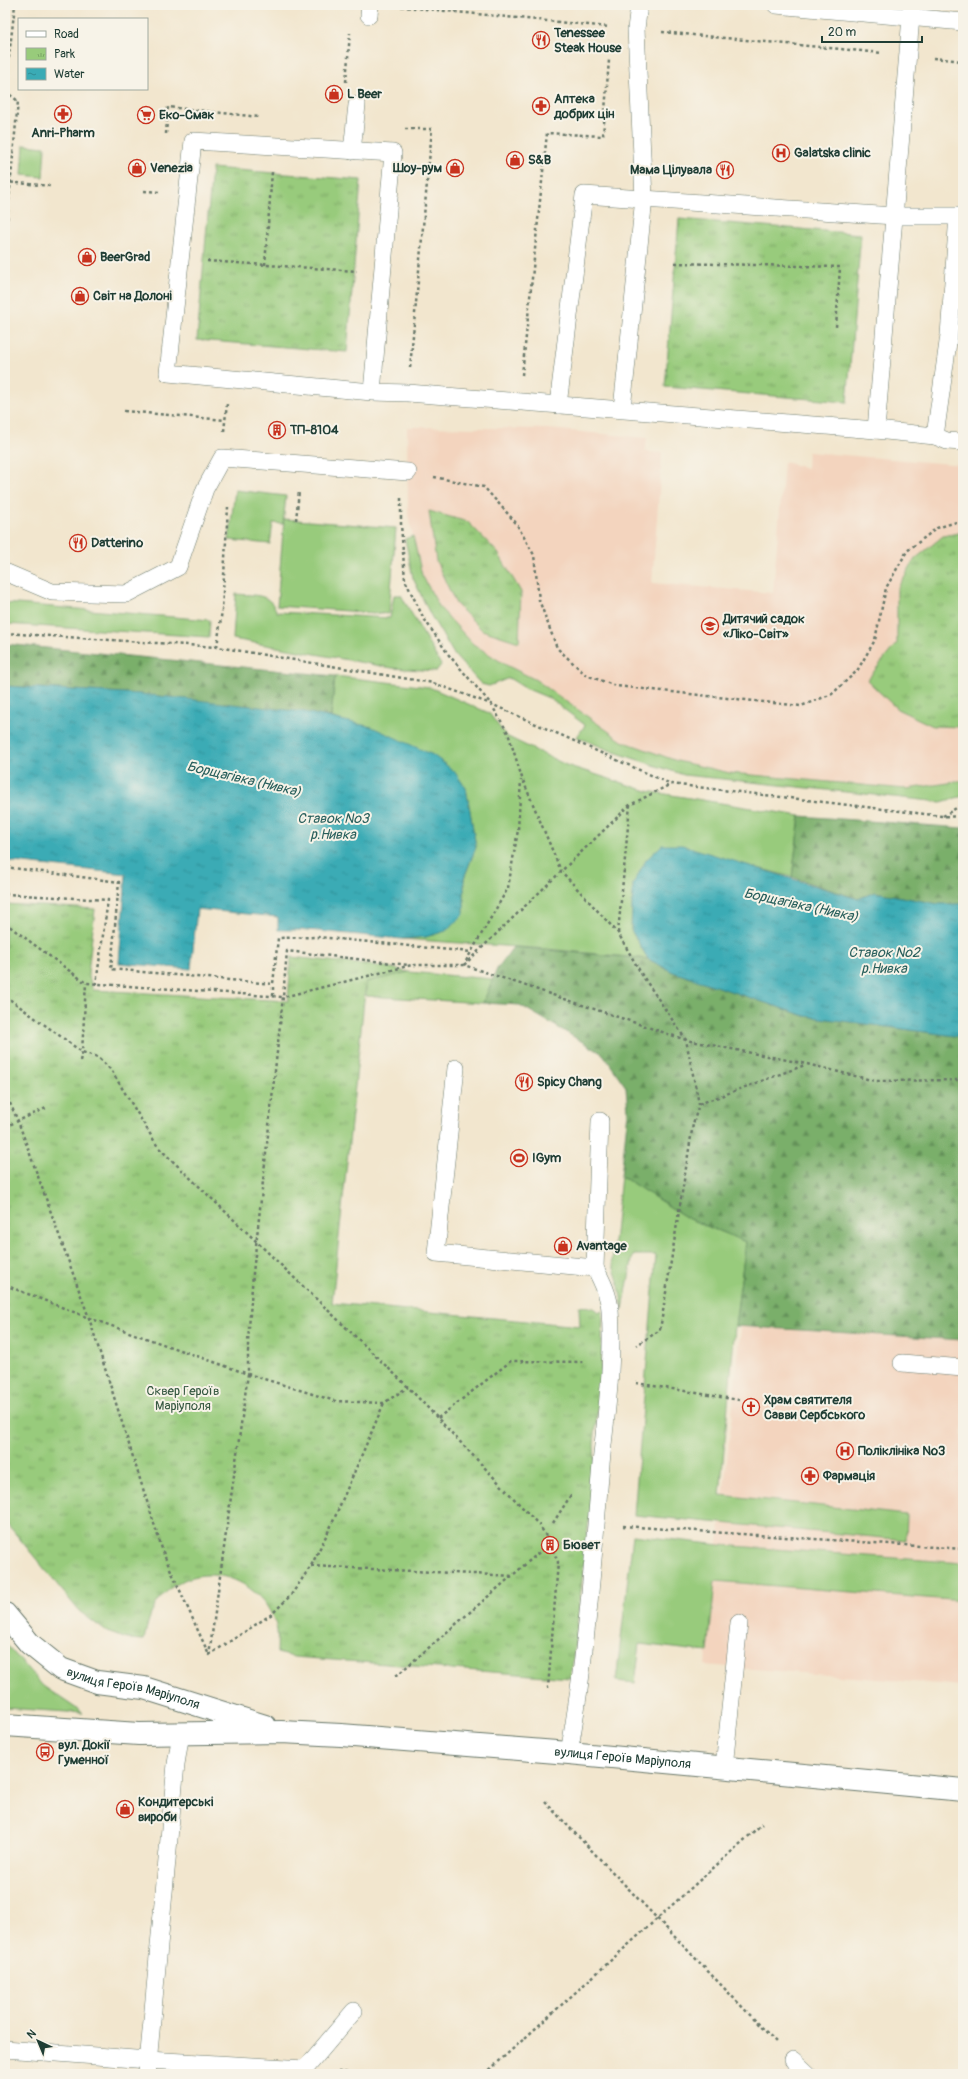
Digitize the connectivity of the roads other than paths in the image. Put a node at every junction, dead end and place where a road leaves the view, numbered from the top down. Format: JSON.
{"nodes":[{"id":1,"x":639,"y":5,"type":"edge"},
{"id":2,"x":776,"y":5,"type":"edge"},
{"id":3,"x":912,"y":11,"type":"edge"},
{"id":4,"x":963,"y":22,"type":"edge"},
{"id":5,"x":357,"y":105,"type":"dead end"},
{"id":6,"x":352,"y":151,"type":"junction"},
{"id":7,"x":644,"y":198,"type":"junction"},
{"id":8,"x":894,"y":216,"type":"junction"},
{"id":9,"x":372,"y":392,"type":"junction"},
{"id":10,"x":558,"y":405,"type":"junction"},
{"id":11,"x":622,"y":409,"type":"junction"},
{"id":12,"x":876,"y":430,"type":"junction"},
{"id":13,"x":935,"y":436,"type":"junction"},
{"id":14,"x":963,"y":442,"type":"edge"},
{"id":15,"x":405,"y":472,"type":"road end"},
{"id":16,"x":5,"y":572,"type":"edge"},
{"id":17,"x":456,"y":1068,"type":"dead end"},
{"id":18,"x":600,"y":1121,"type":"dead end"},
{"id":19,"x":594,"y":1268,"type":"junction"},
{"id":20,"x":902,"y":1363,"type":"dead end"},
{"id":21,"x":963,"y":1368,"type":"edge"},
{"id":22,"x":5,"y":1614,"type":"edge"},
{"id":23,"x":739,"y":1623,"type":"dead end"},
{"id":24,"x":5,"y":1725,"type":"edge"},
{"id":25,"x":281,"y":1732,"type":"junction"},
{"id":26,"x":181,"y":1733,"type":"junction"},
{"id":27,"x":569,"y":1753,"type":"junction"},
{"id":28,"x":724,"y":1767,"type":"junction"},
{"id":29,"x":963,"y":1790,"type":"edge"},
{"id":30,"x":354,"y":2010,"type":"dead end"},
{"id":31,"x":5,"y":2049,"type":"edge"},
{"id":32,"x":794,"y":2060,"type":"road end"},
{"id":33,"x":147,"y":2067,"type":"edge"},
{"id":34,"x":808,"y":2074,"type":"edge"}],
"edges":[{"from":1,"to":7,"type":"lane"},
{"from":2,"to":3,"type":"lane"},
{"from":3,"to":4,"type":"lane"},
{"from":3,"to":8,"type":"lane"},
{"from":5,"to":6,"type":"lane"},
{"from":6,"to":9,"type":"lane"},
{"from":6,"to":9,"type":"lane"},
{"from":7,"to":8,"type":"lane"},
{"from":7,"to":10,"type":"lane"},
{"from":7,"to":11,"type":"lane"},
{"from":8,"to":12,"type":"lane"},
{"from":8,"to":13,"type":"lane"},
{"from":9,"to":10,"type":"lane"},
{"from":10,"to":11,"type":"lane"},
{"from":11,"to":12,"type":"lane"},
{"from":12,"to":13,"type":"lane"},
{"from":13,"to":14,"type":"lane"},
{"from":15,"to":16,"type":"lane"},
{"from":17,"to":19,"type":"lane"},
{"from":18,"to":19,"type":"lane"},
{"from":19,"to":27,"type":"lane"},
{"from":20,"to":21,"type":"lane"},
{"from":22,"to":25,"type":"street","name":"вулиця Героїв Маріуполя"},
{"from":23,"to":28,"type":"lane"},
{"from":24,"to":26,"type":"street","name":"вулиця Героїв Маріуполя"},
{"from":25,"to":26,"type":"street","name":"вулиця Героїв Маріуполя"},
{"from":25,"to":27,"type":"street","name":"вулиця Героїв Маріуполя"},
{"from":26,"to":33,"type":"lane"},
{"from":27,"to":28,"type":"street","name":"вулиця Героїв Маріуполя"},
{"from":28,"to":29,"type":"street","name":"вулиця Героїв Маріуполя"},
{"from":30,"to":33,"type":"lane"},
{"from":31,"to":33,"type":"lane"},
{"from":32,"to":34,"type":"lane"}]}
